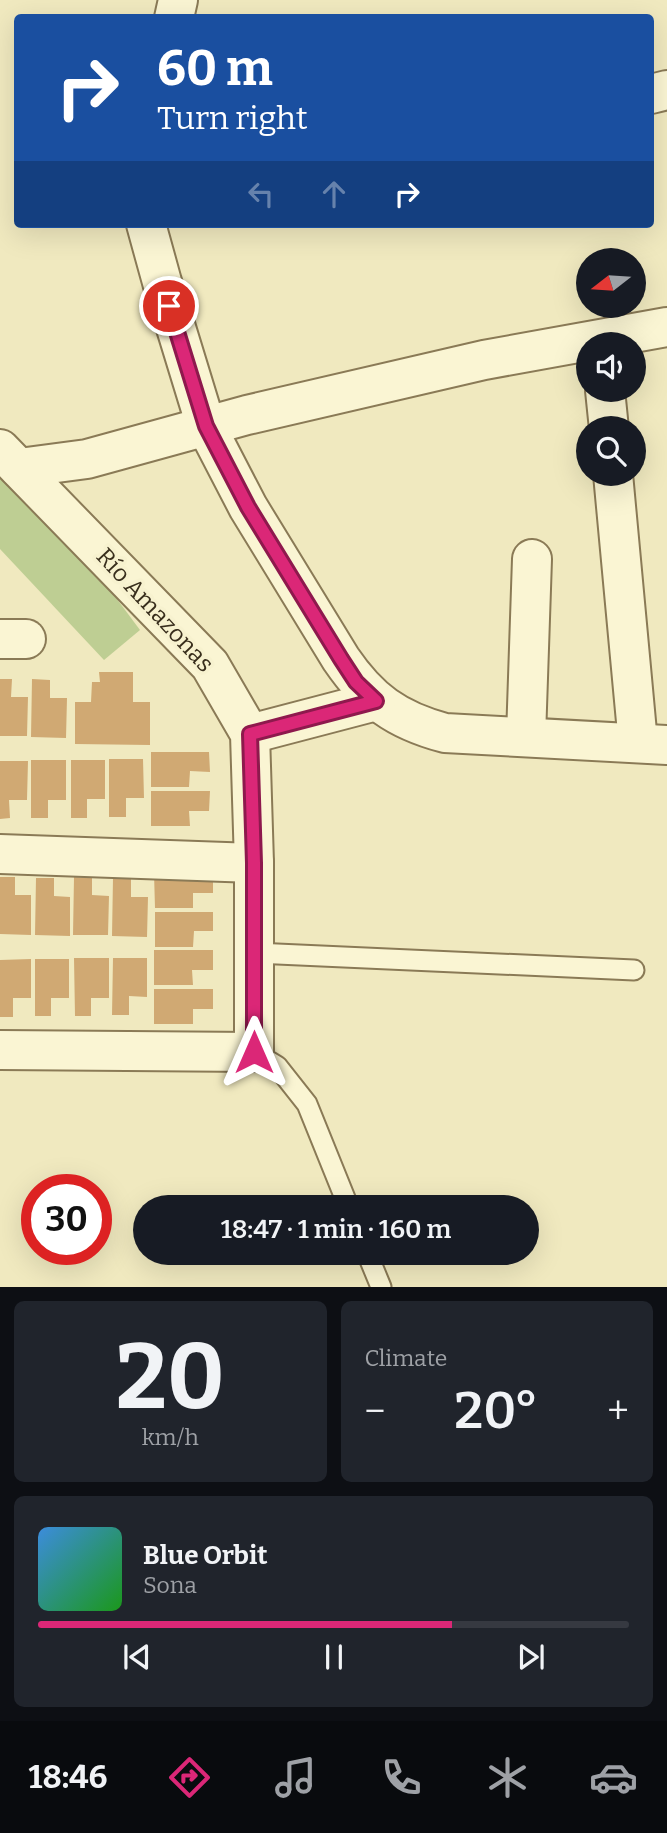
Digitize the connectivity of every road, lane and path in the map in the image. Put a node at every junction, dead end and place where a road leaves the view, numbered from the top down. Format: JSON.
{"nodes":[{"id":1,"x":147,"y":228,"type":"edge"},
{"id":2,"x":667,"y":327,"type":"edge"},
{"id":3,"x":643,"y":332,"type":"edge"},
{"id":4,"x":576,"y":345,"type":"edge"},
{"id":5,"x":206,"y":426,"type":"junction"},
{"id":6,"x":10,"y":458,"type":"edge"},
{"id":7,"x":615,"y":486,"type":"edge"},
{"id":8,"x":533,"y":559,"type":"dead end"},
{"id":9,"x":376,"y":701,"type":"junction"},
{"id":10,"x":250,"y":734,"type":"junction"},
{"id":11,"x":527,"y":737,"type":"junction"},
{"id":12,"x":653,"y":744,"type":"edge"},
{"id":13,"x":0,"y":854,"type":"edge"},
{"id":14,"x":254,"y":863,"type":"junction"},
{"id":15,"x":255,"y":953,"type":"junction"},
{"id":16,"x":634,"y":970,"type":"dead end"},
{"id":17,"x":0,"y":1050,"type":"edge"},
{"id":18,"x":254,"y":1052,"type":"junction"},
{"id":19,"x":344,"y":1195,"type":"edge"},
{"id":20,"x":372,"y":1265,"type":"edge"},
{"id":21,"x":381,"y":1287,"type":"edge"}],
"edges":[{"from":1,"to":5,"type":"street"},
{"from":2,"to":3,"type":"street"},
{"from":4,"to":5,"type":"street"},
{"from":5,"to":6,"type":"street"},
{"from":5,"to":9,"type":"street"},
{"from":6,"to":10,"type":"street","name":"Río Amazonas"},
{"from":7,"to":12,"type":"street"},
{"from":8,"to":11,"type":"street"},
{"from":9,"to":10,"type":"street"},
{"from":9,"to":11,"type":"street"},
{"from":10,"to":14,"type":"street","name":"Río Amazonas"},
{"from":11,"to":12,"type":"street"},
{"from":13,"to":14,"type":"street"},
{"from":14,"to":15,"type":"street","name":"Río Amazonas"},
{"from":15,"to":16,"type":"lane"},
{"from":15,"to":18,"type":"street","name":"Río Amazonas"},
{"from":17,"to":18,"type":"street"},
{"from":18,"to":19,"type":"lane"},
{"from":20,"to":21,"type":"lane"}]}
